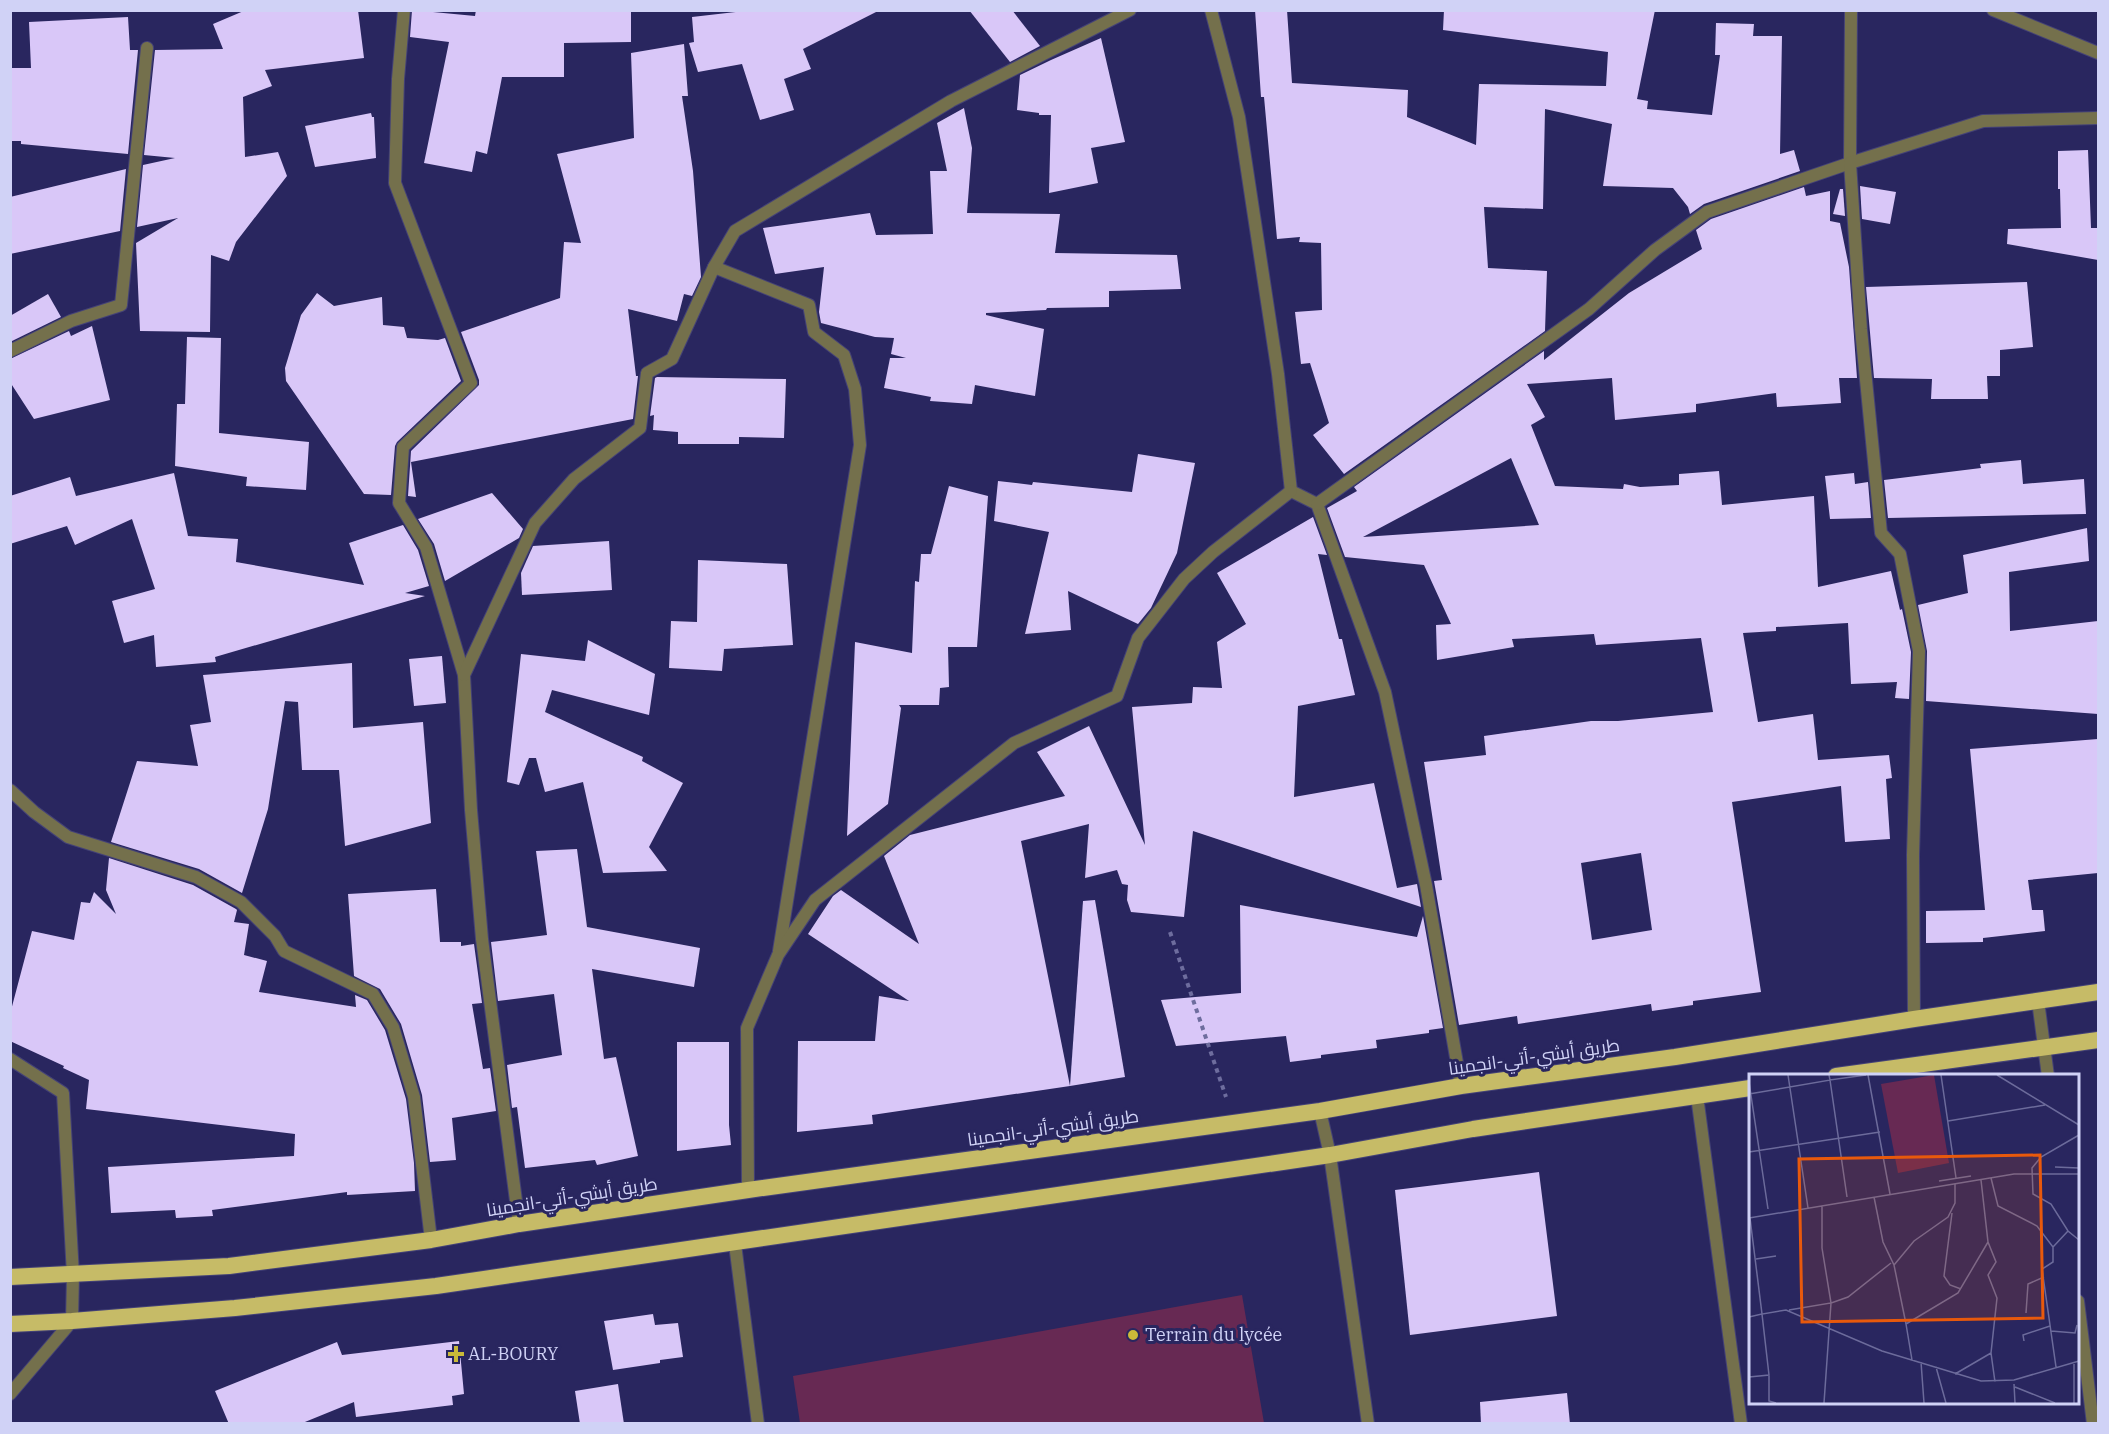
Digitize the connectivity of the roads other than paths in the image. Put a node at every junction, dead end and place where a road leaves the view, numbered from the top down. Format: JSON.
{"nodes":[{"id":1,"x":404,"y":10,"type":"edge"},
{"id":2,"x":1130,"y":10,"type":"edge"},
{"id":3,"x":1211,"y":10,"type":"edge"},
{"id":4,"x":1851,"y":10,"type":"edge"},
{"id":5,"x":1994,"y":10,"type":"edge"},
{"id":6,"x":147,"y":48,"type":"dead end"},
{"id":7,"x":2098,"y":53,"type":"edge"},
{"id":8,"x":2098,"y":118,"type":"edge"},
{"id":9,"x":1850,"y":163,"type":"junction"},
{"id":10,"x":714,"y":267,"type":"junction"},
{"id":11,"x":10,"y":351,"type":"edge"},
{"id":12,"x":1291,"y":491,"type":"junction"},
{"id":13,"x":1317,"y":504,"type":"junction"},
{"id":14,"x":464,"y":675,"type":"junction"},
{"id":15,"x":10,"y":789,"type":"edge"},
{"id":16,"x":778,"y":955,"type":"junction"},
{"id":17,"x":2098,"y":992,"type":"edge"},
{"id":18,"x":2038,"y":1001,"type":"junction"},
{"id":19,"x":1914,"y":1019,"type":"junction"},
{"id":20,"x":2098,"y":1040,"type":"edge"},
{"id":21,"x":2044,"y":1048,"type":"junction"},
{"id":22,"x":10,"y":1059,"type":"edge"},
{"id":23,"x":1851,"y":1074,"type":"edge"},
{"id":24,"x":2048,"y":1074,"type":"edge"},
{"id":25,"x":1461,"y":1086,"type":"junction"},
{"id":26,"x":1749,"y":1088,"type":"edge"},
{"id":27,"x":1697,"y":1096,"type":"junction"},
{"id":28,"x":1320,"y":1111,"type":"junction"},
{"id":29,"x":1330,"y":1155,"type":"junction"},
{"id":30,"x":748,"y":1190,"type":"junction"},
{"id":31,"x":519,"y":1224,"type":"junction"},
{"id":32,"x":431,"y":1240,"type":"junction"},
{"id":33,"x":735,"y":1244,"type":"junction"},
{"id":34,"x":73,"y":1275,"type":"junction"},
{"id":35,"x":10,"y":1277,"type":"edge"},
{"id":36,"x":2079,"y":1309,"type":"edge"},
{"id":37,"x":72,"y":1321,"type":"junction"},
{"id":38,"x":10,"y":1324,"type":"edge"},
{"id":39,"x":10,"y":1394,"type":"edge"},
{"id":40,"x":758,"y":1424,"type":"edge"},
{"id":41,"x":1368,"y":1424,"type":"edge"},
{"id":42,"x":1741,"y":1424,"type":"edge"},
{"id":43,"x":2093,"y":1424,"type":"edge"}],
"edges":[{"from":1,"to":14,"type":"street"},
{"from":2,"to":10,"type":"street"},
{"from":3,"to":12,"type":"street"},
{"from":4,"to":9,"type":"street"},
{"from":5,"to":7,"type":"street"},
{"from":6,"to":11,"type":"street"},
{"from":8,"to":9,"type":"street"},
{"from":9,"to":13,"type":"street"},
{"from":9,"to":19,"type":"street"},
{"from":10,"to":14,"type":"street"},
{"from":10,"to":16,"type":"street"},
{"from":12,"to":13,"type":"street"},
{"from":12,"to":16,"type":"street"},
{"from":13,"to":25,"type":"street"},
{"from":14,"to":31,"type":"street"},
{"from":15,"to":32,"type":"street"},
{"from":16,"to":30,"type":"street"},
{"from":17,"to":18,"type":"highway","name":"طريق أبشي-أتي-انجمينا"},
{"from":18,"to":19,"type":"highway","name":"طريق أبشي-أتي-انجمينا"},
{"from":18,"to":21,"type":"street"},
{"from":19,"to":25,"type":"highway","name":"طريق أبشي-أتي-انجمينا"},
{"from":20,"to":21,"type":"highway"},
{"from":21,"to":23,"type":"highway"},
{"from":21,"to":24,"type":"street"},
{"from":22,"to":34,"type":"street"},
{"from":25,"to":28,"type":"highway","name":"طريق أبشي-أتي-انجمينا"},
{"from":26,"to":27,"type":"highway"},
{"from":27,"to":29,"type":"highway"},
{"from":27,"to":42,"type":"street"},
{"from":28,"to":29,"type":"street"},
{"from":28,"to":30,"type":"highway","name":"طريق أبشي-أتي-انجمينا"},
{"from":29,"to":33,"type":"highway"},
{"from":29,"to":41,"type":"street"},
{"from":30,"to":31,"type":"highway","name":"طريق أبشي-أتي-انجمينا"},
{"from":31,"to":32,"type":"highway","name":"طريق أبشي-أتي-انجمينا"},
{"from":32,"to":34,"type":"highway","name":"طريق أبشي-أتي-انجمينا"},
{"from":33,"to":37,"type":"highway"},
{"from":33,"to":40,"type":"street"},
{"from":34,"to":35,"type":"highway","name":"طريق أبشي-أتي-انجمينا"},
{"from":34,"to":37,"type":"street"},
{"from":36,"to":43,"type":"street"},
{"from":37,"to":38,"type":"highway"},
{"from":37,"to":39,"type":"street"}]}
